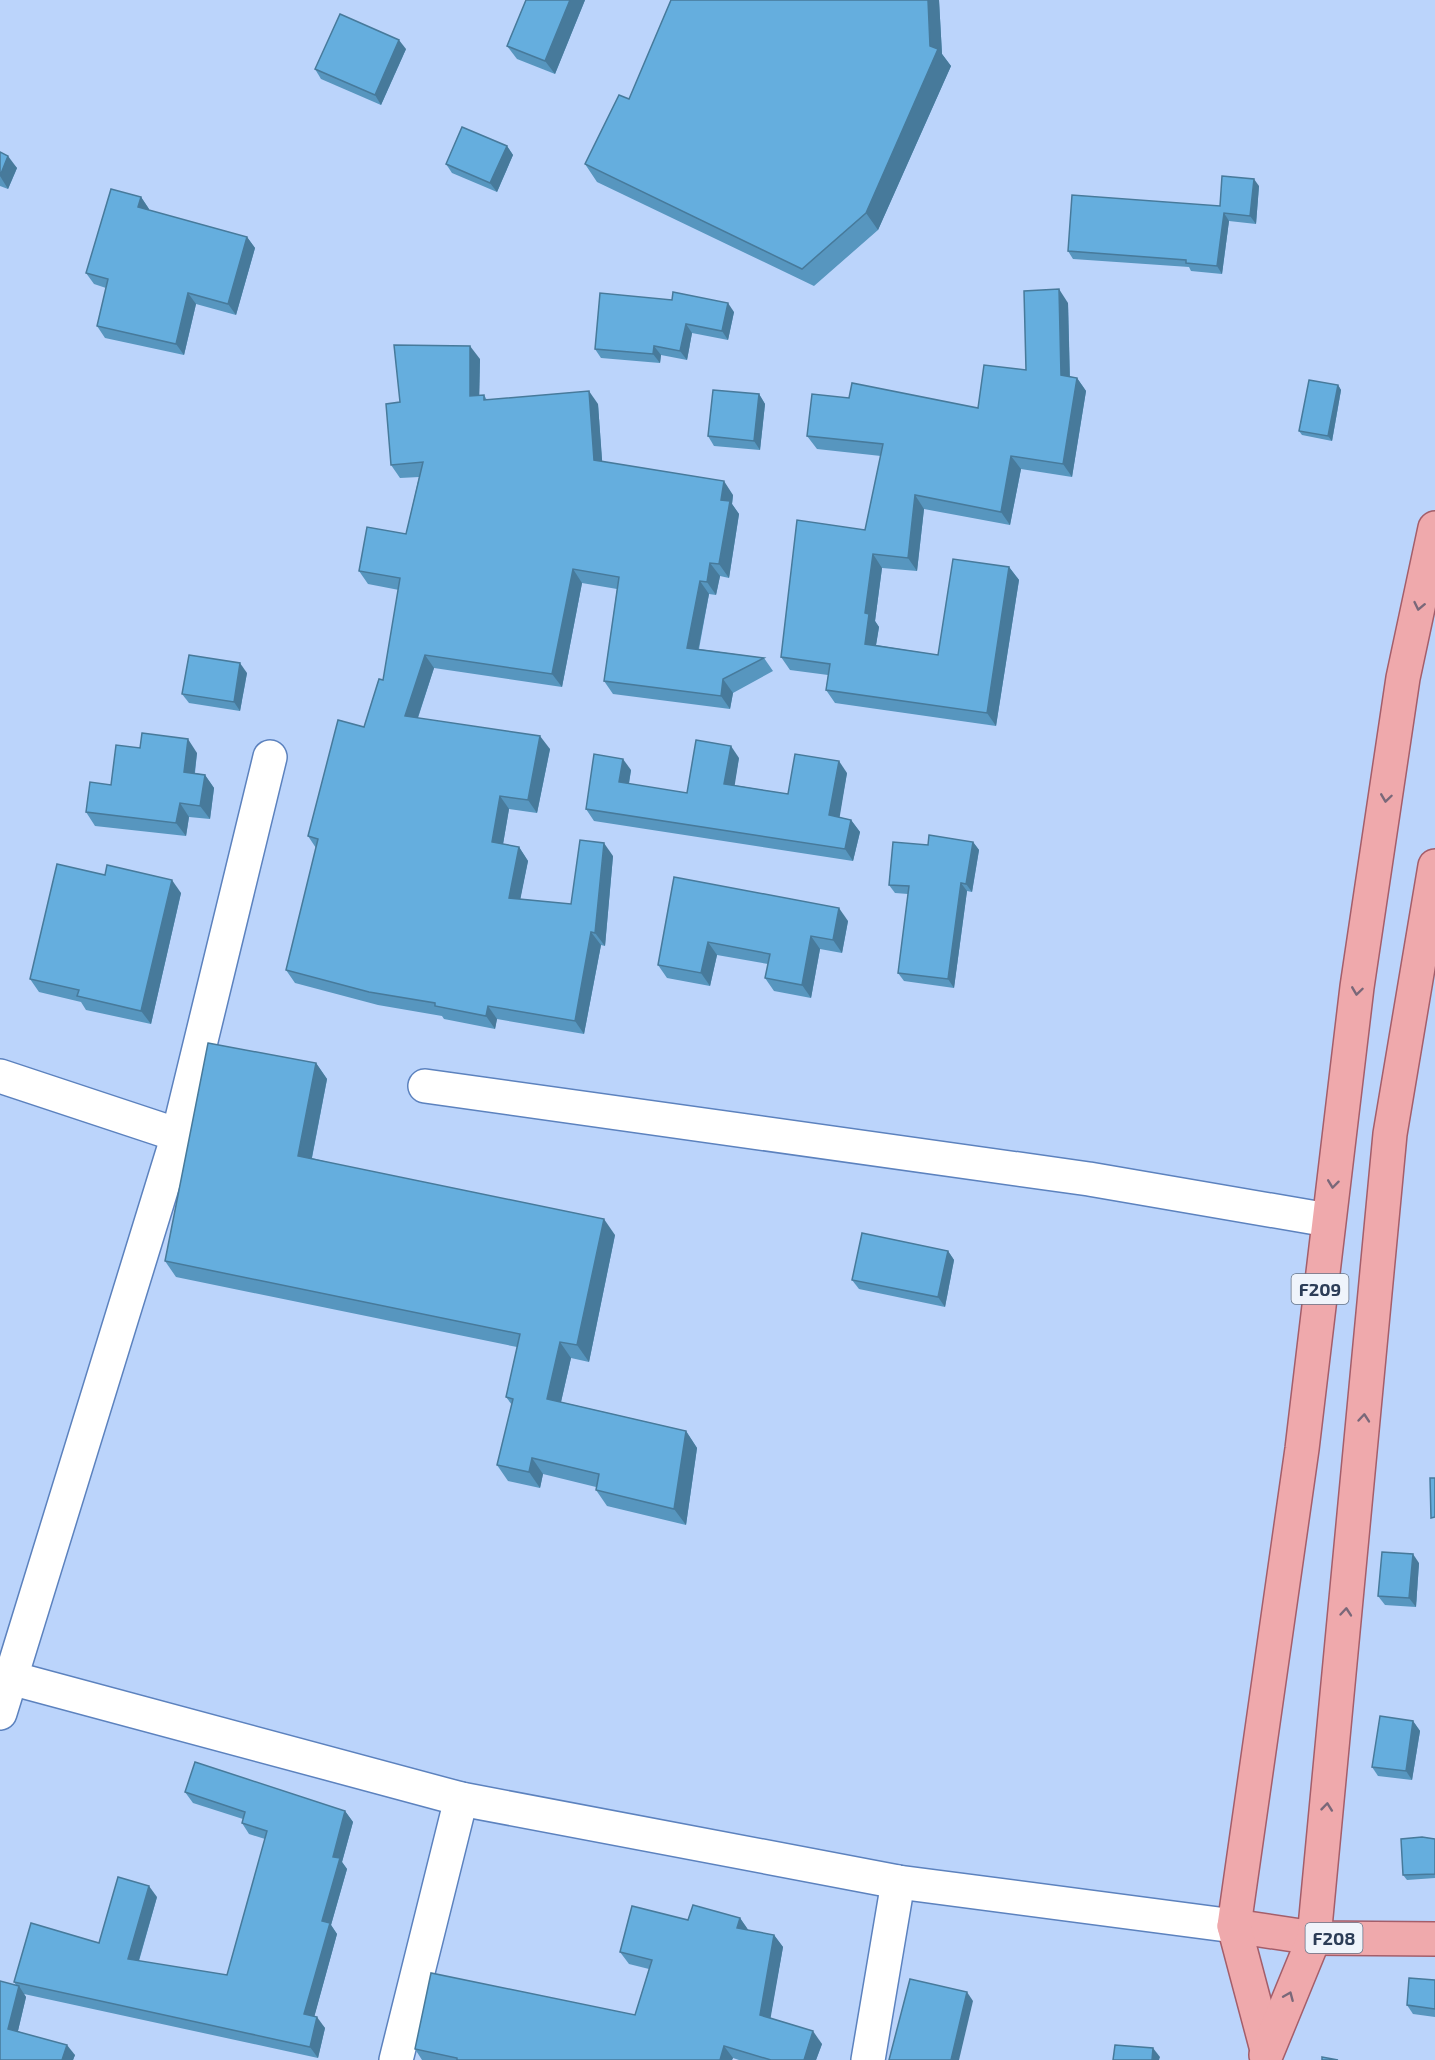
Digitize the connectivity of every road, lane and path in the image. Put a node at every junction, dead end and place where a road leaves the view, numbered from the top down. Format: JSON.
{"nodes":[{"id":1,"x":1435,"y":528,"type":"edge"},
{"id":2,"x":270,"y":757,"type":"dead end"},
{"id":3,"x":1435,"y":866,"type":"edge"},
{"id":4,"x":0,"y":1076,"type":"edge"},
{"id":5,"x":425,"y":1086,"type":"dead end"},
{"id":6,"x":178,"y":1135,"type":"junction"},
{"id":7,"x":1328,"y":1220,"type":"junction"},
{"id":8,"x":11,"y":1678,"type":"junction"},
{"id":9,"x":0,"y":1713,"type":"edge"},
{"id":10,"x":461,"y":1799,"type":"junction"},
{"id":11,"x":898,"y":1882,"type":"junction"},
{"id":12,"x":1234,"y":1926,"type":"junction"},
{"id":13,"x":1314,"y":1938,"type":"junction"},
{"id":14,"x":1435,"y":1939,"type":"edge"},
{"id":15,"x":1266,"y":2055,"type":"edge"},
{"id":16,"x":396,"y":2060,"type":"edge"},
{"id":17,"x":868,"y":2060,"type":"edge"}],
"edges":[{"from":1,"to":7,"type":"main road","number":"F209","one_way":true},
{"from":2,"to":6,"type":"street"},
{"from":13,"to":3,"type":"main road","number":"F209","one_way":true},
{"from":4,"to":6,"type":"street"},
{"from":5,"to":7,"type":"street"},
{"from":6,"to":8,"type":"street"},
{"from":7,"to":12,"type":"main road","number":"F209"},
{"from":8,"to":9,"type":"street"},
{"from":8,"to":10,"type":"street"},
{"from":10,"to":11,"type":"street"},
{"from":10,"to":16,"type":"street"},
{"from":11,"to":12,"type":"street"},
{"from":11,"to":17,"type":"street"},
{"from":12,"to":13,"type":"main road","number":"F208"},
{"from":12,"to":15,"type":"main road","number":"F209"},
{"from":13,"to":14,"type":"main road","number":"F208"},
{"from":15,"to":13,"type":"main road","number":"F209","one_way":true}]}
